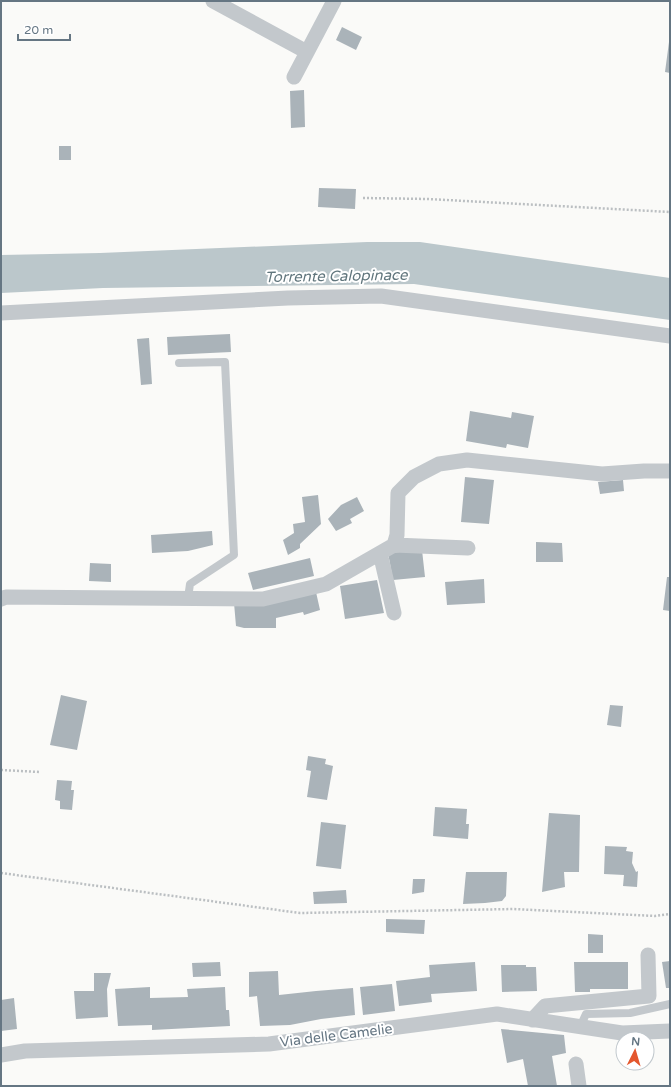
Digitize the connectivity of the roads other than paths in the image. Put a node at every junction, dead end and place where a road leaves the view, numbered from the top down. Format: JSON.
{"nodes":[{"id":1,"x":213,"y":1,"type":"edge"},
{"id":2,"x":334,"y":1,"type":"edge"},
{"id":3,"x":307,"y":52,"type":"junction"},
{"id":4,"x":294,"y":77,"type":"dead end"},
{"id":5,"x":1,"y":313,"type":"edge"},
{"id":6,"x":670,"y":336,"type":"edge"},
{"id":7,"x":179,"y":363,"type":"dead end"},
{"id":8,"x":670,"y":471,"type":"edge"},
{"id":9,"x":394,"y":545,"type":"junction"},
{"id":10,"x":468,"y":548,"type":"dead end"},
{"id":11,"x":380,"y":553,"type":"junction"},
{"id":12,"x":188,"y":598,"type":"junction"},
{"id":13,"x":1,"y":599,"type":"edge"},
{"id":14,"x":394,"y":613,"type":"dead end"},
{"id":15,"x":648,"y":955,"type":"dead end"},
{"id":16,"x":670,"y":1004,"type":"edge"},
{"id":17,"x":532,"y":1020,"type":"junction"},
{"id":18,"x":580,"y":1027,"type":"junction"},
{"id":19,"x":670,"y":1031,"type":"edge"},
{"id":20,"x":1,"y":1055,"type":"edge"},
{"id":21,"x":576,"y":1064,"type":"dead end"},
{"id":22,"x":579,"y":1086,"type":"edge"}],
"edges":[{"from":1,"to":3,"type":"street"},
{"from":2,"to":3,"type":"street"},
{"from":3,"to":4,"type":"street"},
{"from":5,"to":6,"type":"street"},
{"from":7,"to":12,"type":"lane"},
{"from":8,"to":9,"type":"street"},
{"from":9,"to":10,"type":"street"},
{"from":9,"to":11,"type":"street"},
{"from":11,"to":12,"type":"street"},
{"from":11,"to":14,"type":"street"},
{"from":12,"to":13,"type":"street"},
{"from":15,"to":17,"type":"street"},
{"from":16,"to":18,"type":"lane"},
{"from":17,"to":18,"type":"street","name":"Via delle Camelie"},
{"from":17,"to":20,"type":"street","name":"Via delle Camelie"},
{"from":18,"to":19,"type":"street","name":"Via delle Camelie"},
{"from":21,"to":22,"type":"street"}]}
